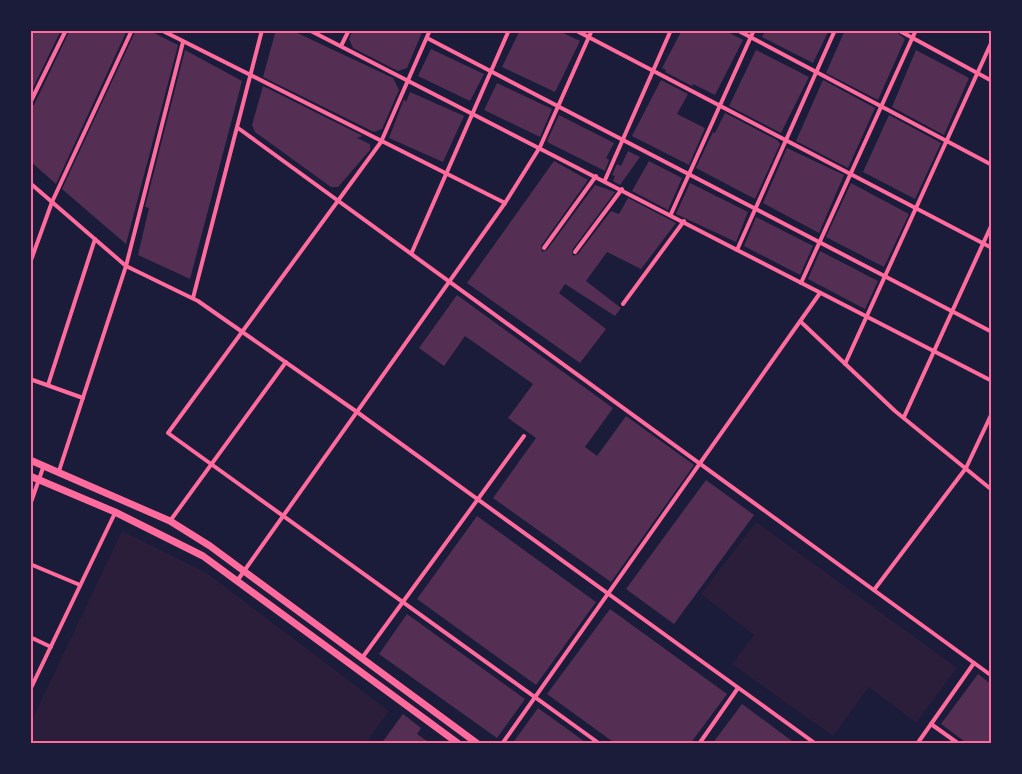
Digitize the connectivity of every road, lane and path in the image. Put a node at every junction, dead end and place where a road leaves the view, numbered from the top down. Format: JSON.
{"nodes":[{"id":1,"x":66,"y":30,"type":"edge"},
{"id":2,"x":132,"y":30,"type":"edge"},
{"id":3,"x":161,"y":30,"type":"edge"},
{"id":4,"x":262,"y":30,"type":"edge"},
{"id":5,"x":309,"y":30,"type":"edge"},
{"id":6,"x":349,"y":30,"type":"edge"},
{"id":7,"x":430,"y":30,"type":"edge"},
{"id":8,"x":509,"y":30,"type":"edge"},
{"id":9,"x":575,"y":30,"type":"edge"},
{"id":10,"x":592,"y":30,"type":"edge"},
{"id":11,"x":671,"y":30,"type":"edge"},
{"id":12,"x":737,"y":30,"type":"edge"},
{"id":13,"x":754,"y":30,"type":"edge"},
{"id":14,"x":835,"y":30,"type":"edge"},
{"id":15,"x":898,"y":30,"type":"edge"},
{"id":16,"x":916,"y":30,"type":"edge"},
{"id":17,"x":589,"y":37,"type":"junction"},
{"id":18,"x":751,"y":37,"type":"junction"},
{"id":19,"x":427,"y":38,"type":"junction"},
{"id":20,"x":913,"y":38,"type":"junction"},
{"id":21,"x":992,"y":41,"type":"edge"},
{"id":22,"x":183,"y":42,"type":"junction"},
{"id":23,"x":341,"y":46,"type":"junction"},
{"id":24,"x":653,"y":70,"type":"junction"},
{"id":25,"x":490,"y":71,"type":"junction"},
{"id":26,"x":816,"y":72,"type":"junction"},
{"id":27,"x":977,"y":74,"type":"junction"},
{"id":28,"x":251,"y":77,"type":"junction"},
{"id":29,"x":408,"y":80,"type":"junction"},
{"id":30,"x":992,"y":81,"type":"edge"},
{"id":31,"x":30,"y":103,"type":"edge"},
{"id":32,"x":557,"y":106,"type":"junction"},
{"id":33,"x":720,"y":106,"type":"junction"},
{"id":34,"x":883,"y":107,"type":"junction"},
{"id":35,"x":471,"y":111,"type":"junction"},
{"id":36,"x":238,"y":128,"type":"junction"},
{"id":37,"x":623,"y":139,"type":"junction"},
{"id":38,"x":786,"y":140,"type":"junction"},
{"id":39,"x":947,"y":141,"type":"junction"},
{"id":40,"x":381,"y":142,"type":"junction"},
{"id":41,"x":540,"y":147,"type":"junction"},
{"id":42,"x":992,"y":165,"type":"edge"},
{"id":43,"x":445,"y":173,"type":"junction"},
{"id":44,"x":690,"y":175,"type":"junction"},
{"id":45,"x":852,"y":175,"type":"junction"},
{"id":46,"x":596,"y":176,"type":"junction"},
{"id":47,"x":605,"y":180,"type":"junction"},
{"id":48,"x":30,"y":183,"type":"edge"},
{"id":49,"x":622,"y":189,"type":"junction"},
{"id":50,"x":338,"y":199,"type":"junction"},
{"id":51,"x":52,"y":202,"type":"junction"},
{"id":52,"x":505,"y":203,"type":"junction"},
{"id":53,"x":755,"y":209,"type":"junction"},
{"id":54,"x":916,"y":209,"type":"junction"},
{"id":55,"x":670,"y":214,"type":"junction"},
{"id":56,"x":684,"y":221,"type":"junction"},
{"id":57,"x":992,"y":224,"type":"edge"},
{"id":58,"x":95,"y":239,"type":"junction"},
{"id":59,"x":821,"y":243,"type":"junction"},
{"id":60,"x":983,"y":243,"type":"junction"},
{"id":61,"x":992,"y":248,"type":"edge"},
{"id":62,"x":544,"y":249,"type":"dead end"},
{"id":63,"x":737,"y":250,"type":"junction"},
{"id":64,"x":412,"y":252,"type":"junction"},
{"id":65,"x":575,"y":252,"type":"dead end"},
{"id":66,"x":30,"y":263,"type":"edge"},
{"id":67,"x":126,"y":266,"type":"junction"},
{"id":68,"x":886,"y":278,"type":"junction"},
{"id":69,"x":452,"y":282,"type":"junction"},
{"id":70,"x":801,"y":283,"type":"junction"},
{"id":71,"x":820,"y":293,"type":"junction"},
{"id":72,"x":193,"y":298,"type":"junction"},
{"id":73,"x":623,"y":304,"type":"dead end"},
{"id":74,"x":952,"y":312,"type":"junction"},
{"id":75,"x":868,"y":318,"type":"junction"},
{"id":76,"x":801,"y":322,"type":"junction"},
{"id":77,"x":242,"y":332,"type":"junction"},
{"id":78,"x":992,"y":332,"type":"edge"},
{"id":79,"x":935,"y":352,"type":"junction"},
{"id":80,"x":286,"y":362,"type":"junction"},
{"id":81,"x":845,"y":364,"type":"junction"},
{"id":82,"x":30,"y":379,"type":"edge"},
{"id":83,"x":992,"y":381,"type":"edge"},
{"id":84,"x":48,"y":385,"type":"junction"},
{"id":85,"x":83,"y":398,"type":"junction"},
{"id":86,"x":357,"y":412,"type":"junction"},
{"id":87,"x":992,"y":412,"type":"edge"},
{"id":88,"x":904,"y":418,"type":"junction"},
{"id":89,"x":524,"y":436,"type":"dead end"},
{"id":90,"x":30,"y":460,"type":"edge"},
{"id":91,"x":700,"y":463,"type":"junction"},
{"id":92,"x":211,"y":464,"type":"junction"},
{"id":93,"x":44,"y":465,"type":"junction"},
{"id":94,"x":966,"y":468,"type":"junction"},
{"id":95,"x":59,"y":471,"type":"junction"},
{"id":96,"x":30,"y":476,"type":"edge"},
{"id":97,"x":39,"y":479,"type":"junction"},
{"id":98,"x":992,"y":490,"type":"edge"},
{"id":99,"x":477,"y":498,"type":"junction"},
{"id":100,"x":30,"y":505,"type":"edge"},
{"id":101,"x":115,"y":512,"type":"junction"},
{"id":102,"x":283,"y":517,"type":"junction"},
{"id":103,"x":170,"y":521,"type":"junction"},
{"id":104,"x":30,"y":564,"type":"edge"},
{"id":105,"x":244,"y":571,"type":"junction"},
{"id":106,"x":237,"y":581,"type":"junction"},
{"id":107,"x":80,"y":585,"type":"junction"},
{"id":108,"x":874,"y":590,"type":"junction"},
{"id":109,"x":608,"y":593,"type":"junction"},
{"id":110,"x":403,"y":603,"type":"junction"},
{"id":111,"x":30,"y":637,"type":"edge"},
{"id":112,"x":51,"y":647,"type":"junction"},
{"id":113,"x":362,"y":658,"type":"junction"},
{"id":114,"x":974,"y":663,"type":"junction"},
{"id":115,"x":992,"y":676,"type":"edge"},
{"id":116,"x":738,"y":688,"type":"junction"},
{"id":117,"x":30,"y":690,"type":"edge"},
{"id":118,"x":535,"y":697,"type":"junction"},
{"id":119,"x":931,"y":724,"type":"junction"},
{"id":120,"x":812,"y":743,"type":"edge"},
{"id":121,"x":459,"y":744,"type":"edge"},
{"id":122,"x":478,"y":744,"type":"edge"},
{"id":123,"x":502,"y":744,"type":"edge"},
{"id":124,"x":600,"y":744,"type":"edge"},
{"id":125,"x":699,"y":744,"type":"edge"},
{"id":126,"x":917,"y":744,"type":"edge"},
{"id":127,"x":958,"y":744,"type":"edge"}],
"edges":[{"from":1,"to":31,"type":"street"},
{"from":2,"to":51,"type":"street"},
{"from":3,"to":22,"type":"street"},
{"from":4,"to":28,"type":"street"},
{"from":5,"to":23,"type":"street"},
{"from":6,"to":23,"type":"street"},
{"from":7,"to":19,"type":"street"},
{"from":8,"to":25,"type":"street"},
{"from":9,"to":17,"type":"street"},
{"from":10,"to":17,"type":"street"},
{"from":11,"to":24,"type":"street"},
{"from":12,"to":18,"type":"street"},
{"from":13,"to":18,"type":"street"},
{"from":14,"to":26,"type":"street"},
{"from":15,"to":20,"type":"street"},
{"from":16,"to":20,"type":"street"},
{"from":17,"to":24,"type":"street"},
{"from":17,"to":32,"type":"street"},
{"from":18,"to":26,"type":"street"},
{"from":18,"to":33,"type":"street"},
{"from":19,"to":25,"type":"street"},
{"from":19,"to":29,"type":"street"},
{"from":20,"to":27,"type":"street"},
{"from":20,"to":34,"type":"street"},
{"from":21,"to":27,"type":"street"},
{"from":22,"to":28,"type":"street"},
{"from":22,"to":67,"type":"street"},
{"from":23,"to":29,"type":"street"},
{"from":24,"to":33,"type":"street"},
{"from":24,"to":37,"type":"street"},
{"from":25,"to":32,"type":"street"},
{"from":25,"to":35,"type":"street"},
{"from":26,"to":34,"type":"street"},
{"from":26,"to":38,"type":"street"},
{"from":27,"to":30,"type":"street"},
{"from":27,"to":39,"type":"street"},
{"from":28,"to":36,"type":"street"},
{"from":28,"to":40,"type":"street"},
{"from":29,"to":35,"type":"street"},
{"from":29,"to":40,"type":"street"},
{"from":32,"to":37,"type":"street"},
{"from":32,"to":41,"type":"street"},
{"from":33,"to":38,"type":"street"},
{"from":33,"to":44,"type":"street"},
{"from":34,"to":39,"type":"street"},
{"from":34,"to":45,"type":"street"},
{"from":35,"to":41,"type":"street"},
{"from":35,"to":43,"type":"street"},
{"from":36,"to":50,"type":"street"},
{"from":36,"to":72,"type":"street"},
{"from":37,"to":44,"type":"street"},
{"from":37,"to":47,"type":"street"},
{"from":38,"to":45,"type":"street"},
{"from":38,"to":53,"type":"street"},
{"from":39,"to":42,"type":"street"},
{"from":39,"to":54,"type":"street"},
{"from":40,"to":43,"type":"street"},
{"from":40,"to":50,"type":"street"},
{"from":41,"to":46,"type":"street"},
{"from":41,"to":52,"type":"street"},
{"from":43,"to":52,"type":"street"},
{"from":43,"to":64,"type":"street"},
{"from":44,"to":53,"type":"street"},
{"from":44,"to":55,"type":"street"},
{"from":45,"to":54,"type":"street"},
{"from":45,"to":59,"type":"street"},
{"from":46,"to":47,"type":"street"},
{"from":46,"to":62,"type":"street"},
{"from":47,"to":49,"type":"street"},
{"from":48,"to":51,"type":"street"},
{"from":49,"to":55,"type":"street"},
{"from":49,"to":65,"type":"street"},
{"from":50,"to":64,"type":"street"},
{"from":50,"to":77,"type":"street"},
{"from":51,"to":58,"type":"street"},
{"from":51,"to":66,"type":"street"},
{"from":52,"to":69,"type":"street"},
{"from":53,"to":59,"type":"street"},
{"from":53,"to":63,"type":"street"},
{"from":54,"to":60,"type":"street"},
{"from":54,"to":68,"type":"street"},
{"from":55,"to":56,"type":"street"},
{"from":56,"to":63,"type":"street"},
{"from":56,"to":73,"type":"street"},
{"from":57,"to":60,"type":"street"},
{"from":58,"to":67,"type":"street"},
{"from":58,"to":84,"type":"street"},
{"from":59,"to":68,"type":"street"},
{"from":59,"to":70,"type":"street"},
{"from":60,"to":61,"type":"street"},
{"from":60,"to":74,"type":"street"},
{"from":63,"to":70,"type":"street"},
{"from":64,"to":69,"type":"street"},
{"from":67,"to":72,"type":"street"},
{"from":67,"to":85,"type":"street"},
{"from":68,"to":74,"type":"street"},
{"from":68,"to":75,"type":"street"},
{"from":69,"to":86,"type":"street"},
{"from":69,"to":91,"type":"street"},
{"from":70,"to":71,"type":"street"},
{"from":71,"to":75,"type":"street"},
{"from":71,"to":76,"type":"street"},
{"from":72,"to":77,"type":"street"},
{"from":74,"to":78,"type":"street"},
{"from":74,"to":79,"type":"street"},
{"from":75,"to":79,"type":"street"},
{"from":75,"to":81,"type":"street"},
{"from":76,"to":81,"type":"street"},
{"from":76,"to":91,"type":"street"},
{"from":77,"to":80,"type":"street"},
{"from":77,"to":92,"type":"street"},
{"from":79,"to":83,"type":"street"},
{"from":79,"to":88,"type":"street"},
{"from":80,"to":86,"type":"street"},
{"from":80,"to":92,"type":"street"},
{"from":81,"to":88,"type":"street"},
{"from":82,"to":84,"type":"street"},
{"from":84,"to":85,"type":"street"},
{"from":85,"to":95,"type":"street"},
{"from":86,"to":99,"type":"street"},
{"from":86,"to":102,"type":"street"},
{"from":87,"to":94,"type":"street"},
{"from":88,"to":94,"type":"street"},
{"from":89,"to":99,"type":"street"},
{"from":90,"to":93,"type":"main road"},
{"from":91,"to":108,"type":"street"},
{"from":91,"to":109,"type":"street"},
{"from":92,"to":102,"type":"street"},
{"from":92,"to":103,"type":"street"},
{"from":93,"to":95,"type":"main road"},
{"from":93,"to":97,"type":"street"},
{"from":94,"to":98,"type":"street"},
{"from":94,"to":108,"type":"street"},
{"from":95,"to":103,"type":"main road"},
{"from":96,"to":97,"type":"main road"},
{"from":97,"to":100,"type":"street"},
{"from":97,"to":101,"type":"main road"},
{"from":99,"to":109,"type":"street"},
{"from":99,"to":110,"type":"street"},
{"from":101,"to":106,"type":"main road"},
{"from":101,"to":107,"type":"street"},
{"from":102,"to":105,"type":"street"},
{"from":102,"to":110,"type":"street"},
{"from":103,"to":105,"type":"main road"},
{"from":104,"to":107,"type":"street"},
{"from":105,"to":106,"type":"street"},
{"from":105,"to":113,"type":"main road"},
{"from":106,"to":121,"type":"main road"},
{"from":107,"to":112,"type":"street"},
{"from":108,"to":114,"type":"street"},
{"from":109,"to":116,"type":"street"},
{"from":109,"to":118,"type":"street"},
{"from":110,"to":113,"type":"street"},
{"from":110,"to":118,"type":"street"},
{"from":111,"to":112,"type":"street"},
{"from":112,"to":117,"type":"street"},
{"from":113,"to":122,"type":"main road"},
{"from":114,"to":115,"type":"street"},
{"from":114,"to":119,"type":"street"},
{"from":116,"to":120,"type":"street"},
{"from":116,"to":125,"type":"street"},
{"from":118,"to":123,"type":"street"},
{"from":118,"to":124,"type":"street"},
{"from":119,"to":126,"type":"street"},
{"from":119,"to":127,"type":"street"}]}
